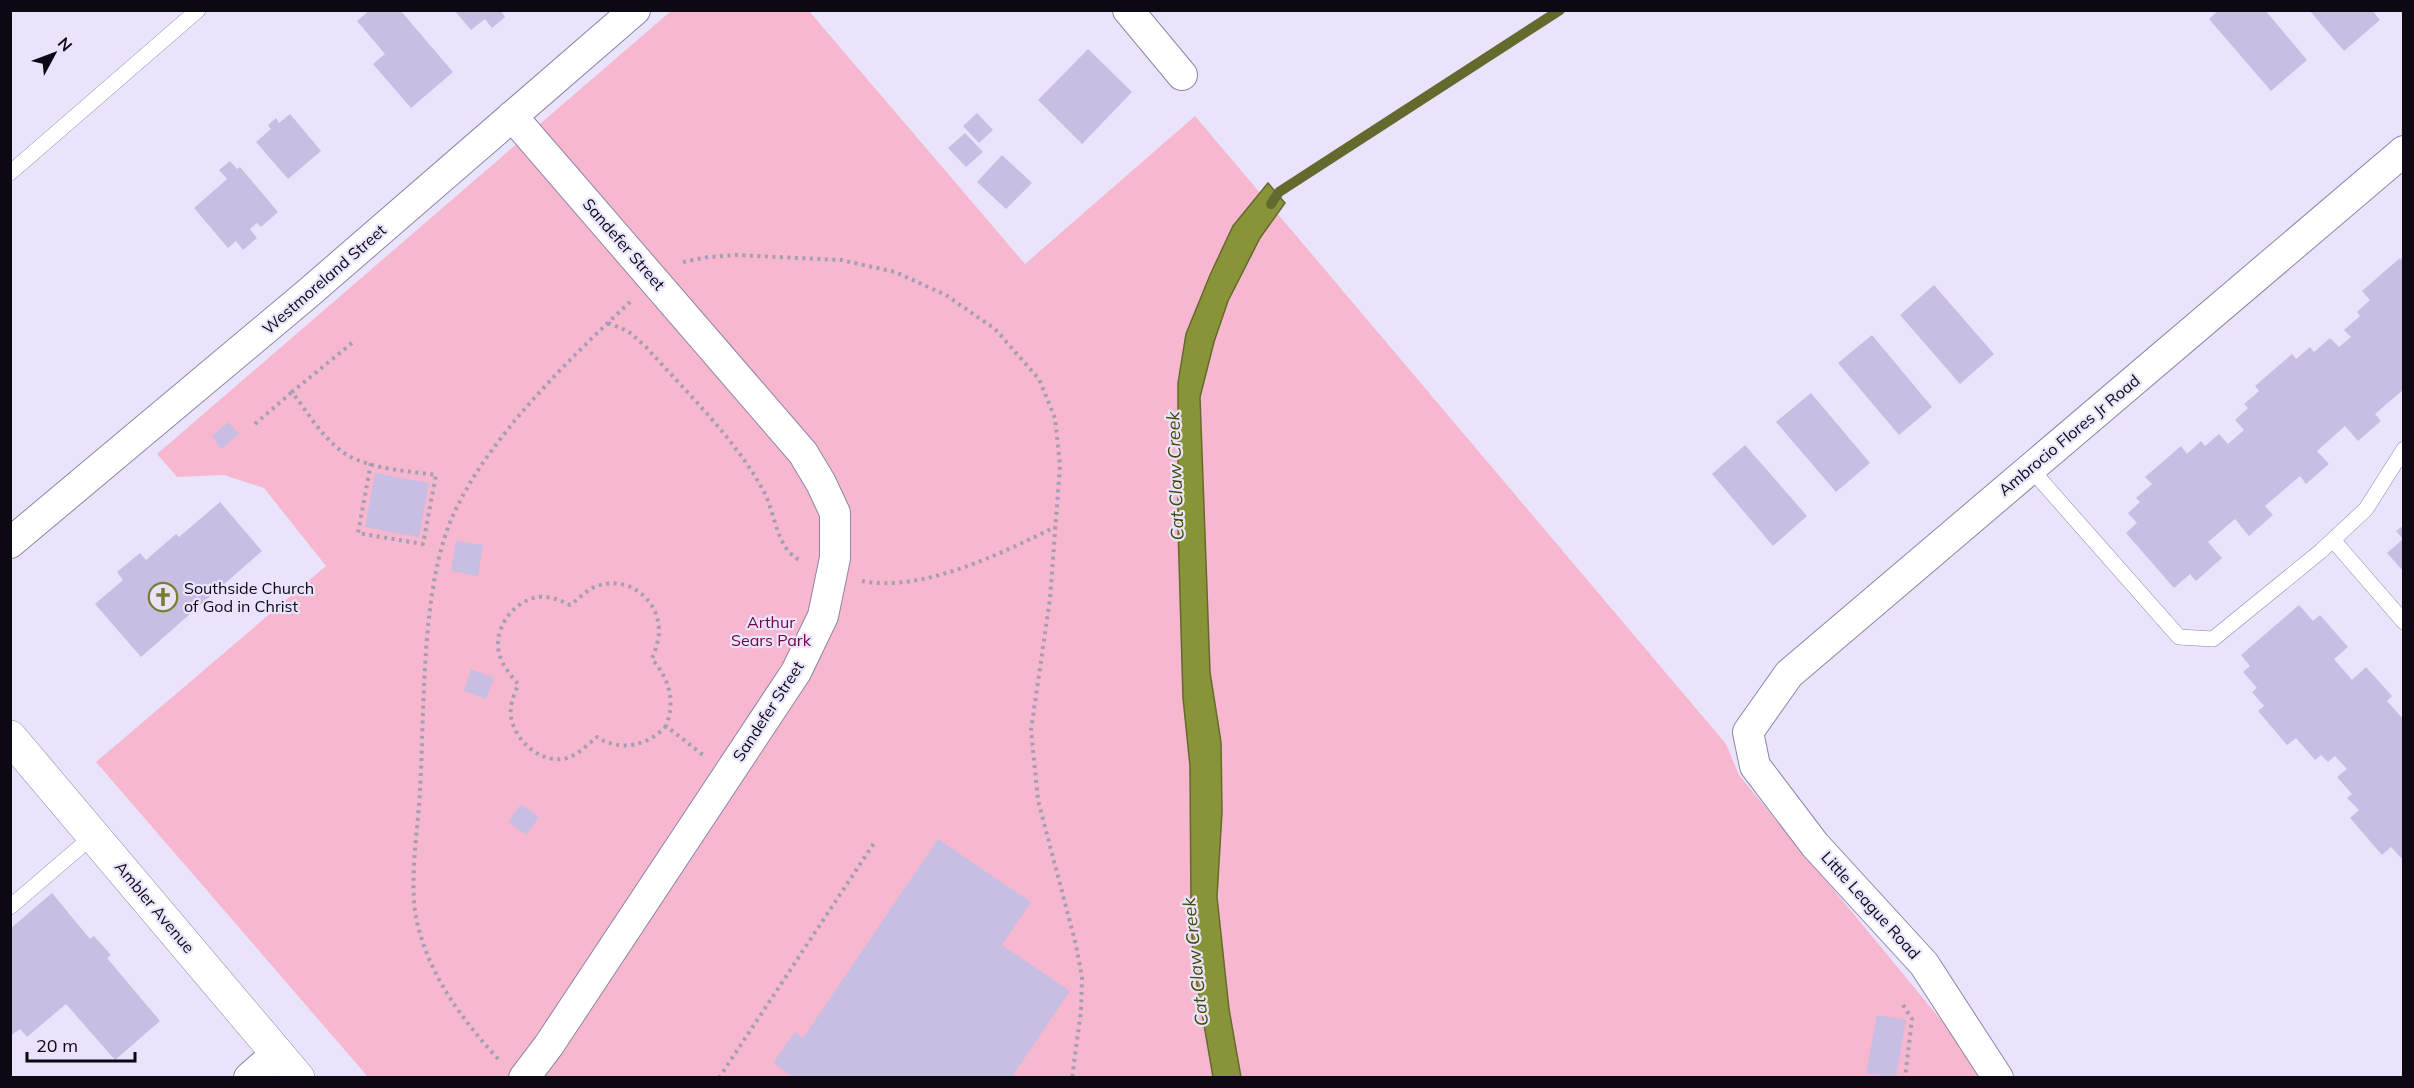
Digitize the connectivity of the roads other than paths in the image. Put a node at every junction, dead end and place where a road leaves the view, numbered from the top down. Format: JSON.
{"nodes":[{"id":1,"x":198,"y":10,"type":"edge"},
{"id":2,"x":635,"y":10,"type":"edge"},
{"id":3,"x":1128,"y":10,"type":"edge"},
{"id":4,"x":1182,"y":75,"type":"dead end"},
{"id":5,"x":512,"y":116,"type":"junction"},
{"id":6,"x":2403,"y":151,"type":"edge"},
{"id":7,"x":10,"y":173,"type":"edge"},
{"id":8,"x":2403,"y":449,"type":"edge"},
{"id":9,"x":2030,"y":468,"type":"junction"},
{"id":10,"x":2333,"y":540,"type":"junction"},
{"id":11,"x":10,"y":543,"type":"edge"},
{"id":12,"x":2403,"y":622,"type":"edge"},
{"id":13,"x":1748,"y":732,"type":"joint"},
{"id":14,"x":10,"y":737,"type":"edge"},
{"id":15,"x":94,"y":835,"type":"junction"},
{"id":16,"x":10,"y":907,"type":"edge"},
{"id":17,"x":277,"y":1053,"type":"junction"},
{"id":18,"x":514,"y":1071,"type":"edge"},
{"id":19,"x":249,"y":1077,"type":"edge"},
{"id":20,"x":298,"y":1077,"type":"edge"},
{"id":21,"x":1998,"y":1077,"type":"edge"}],
"edges":[{"from":1,"to":7,"type":"lane"},
{"from":2,"to":5,"type":"street","name":"Westmoreland Street"},
{"from":3,"to":4,"type":"street"},
{"from":5,"to":11,"type":"street","name":"Westmoreland Street"},
{"from":5,"to":18,"type":"street","name":"Sandefer Street"},
{"from":6,"to":9,"type":"street","name":"Ambrocio Flores Jr Road"},
{"from":8,"to":10,"type":"lane"},
{"from":9,"to":10,"type":"lane"},
{"from":9,"to":13,"type":"street","name":"Ambrocio Flores Jr Road"},
{"from":10,"to":12,"type":"lane"},
{"from":13,"to":21,"type":"street","name":"Little League Road"},
{"from":14,"to":15,"type":"main road","name":"Ambler Avenue"},
{"from":15,"to":16,"type":"lane"},
{"from":15,"to":17,"type":"main road","name":"Ambler Avenue"},
{"from":17,"to":19,"type":"street"},
{"from":17,"to":20,"type":"main road","name":"Ambler Avenue"}]}
